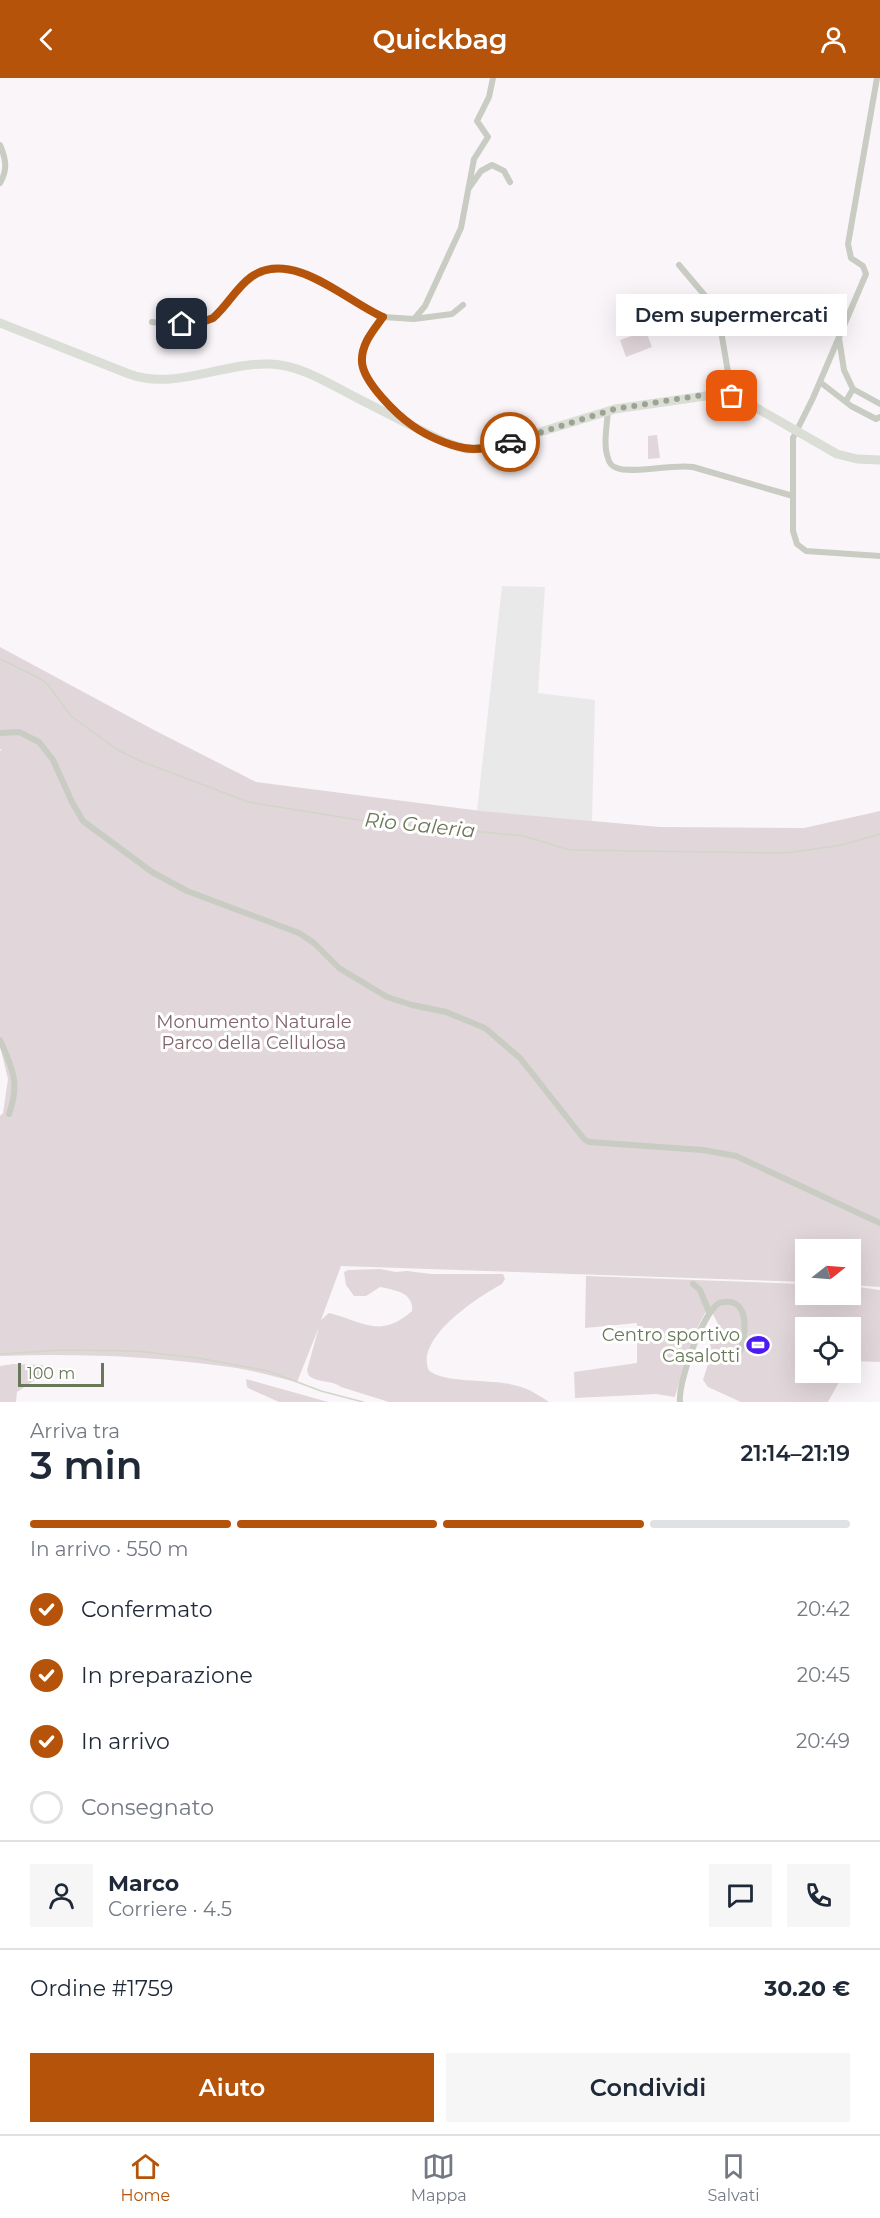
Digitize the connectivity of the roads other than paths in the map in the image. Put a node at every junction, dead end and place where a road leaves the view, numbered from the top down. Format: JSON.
{"nodes":[{"id":1,"x":493,"y":78,"type":"edge"},
{"id":2,"x":877,"y":78,"type":"edge"},
{"id":3,"x":0,"y":145,"type":"edge"},
{"id":4,"x":510,"y":182,"type":"dead end"},
{"id":5,"x":0,"y":183,"type":"edge"},
{"id":6,"x":467,"y":191,"type":"junction"},
{"id":7,"x":679,"y":265,"type":"dead end"},
{"id":8,"x":463,"y":305,"type":"dead end"},
{"id":9,"x":383,"y":317,"type":"junction"},
{"id":10,"x":414,"y":319,"type":"junction"},
{"id":11,"x":152,"y":322,"type":"dead end"},
{"id":12,"x":0,"y":323,"type":"edge"},
{"id":13,"x":839,"y":338,"type":"junction"},
{"id":14,"x":820,"y":382,"type":"junction"},
{"id":15,"x":853,"y":389,"type":"junction"},
{"id":16,"x":732,"y":396,"type":"junction"},
{"id":17,"x":846,"y":400,"type":"junction"},
{"id":18,"x":880,"y":404,"type":"edge"},
{"id":19,"x":608,"y":411,"type":"junction"},
{"id":20,"x":880,"y":417,"type":"edge"},
{"id":21,"x":413,"y":426,"type":"junction"},
{"id":22,"x":796,"y":431,"type":"junction"},
{"id":23,"x":880,"y":460,"type":"edge"},
{"id":24,"x":793,"y":496,"type":"junction"},
{"id":25,"x":880,"y":556,"type":"edge"},
{"id":26,"x":0,"y":733,"type":"edge"},
{"id":27,"x":0,"y":1040,"type":"edge"},
{"id":28,"x":9,"y":1114,"type":"dead end"},
{"id":29,"x":880,"y":1223,"type":"edge"},
{"id":30,"x":693,"y":1284,"type":"dead end"},
{"id":31,"x":710,"y":1312,"type":"junction"},
{"id":32,"x":738,"y":1354,"type":"dead end"},
{"id":33,"x":680,"y":1402,"type":"edge"}],
"edges":[{"from":1,"to":6,"type":"street"},
{"from":2,"to":13,"type":"street"},
{"from":3,"to":5,"type":"street"},
{"from":4,"to":6,"type":"street"},
{"from":6,"to":10,"type":"street"},
{"from":7,"to":16,"type":"street"},
{"from":8,"to":10,"type":"street"},
{"from":9,"to":10,"type":"street"},
{"from":9,"to":11,"type":"street"},
{"from":9,"to":21,"type":"street"},
{"from":12,"to":21,"type":"main road"},
{"from":13,"to":14,"type":"street"},
{"from":13,"to":15,"type":"street"},
{"from":14,"to":17,"type":"street"},
{"from":14,"to":22,"type":"street"},
{"from":15,"to":17,"type":"street"},
{"from":15,"to":18,"type":"street"},
{"from":16,"to":19,"type":"main road"},
{"from":16,"to":22,"type":"main road"},
{"from":17,"to":20,"type":"street"},
{"from":19,"to":21,"type":"main road"},
{"from":19,"to":24,"type":"street"},
{"from":22,"to":23,"type":"main road"},
{"from":22,"to":24,"type":"street"},
{"from":24,"to":25,"type":"street"},
{"from":26,"to":29,"type":"street"},
{"from":27,"to":28,"type":"street"},
{"from":30,"to":31,"type":"street"},
{"from":31,"to":32,"type":"street"},
{"from":31,"to":33,"type":"street"}]}
